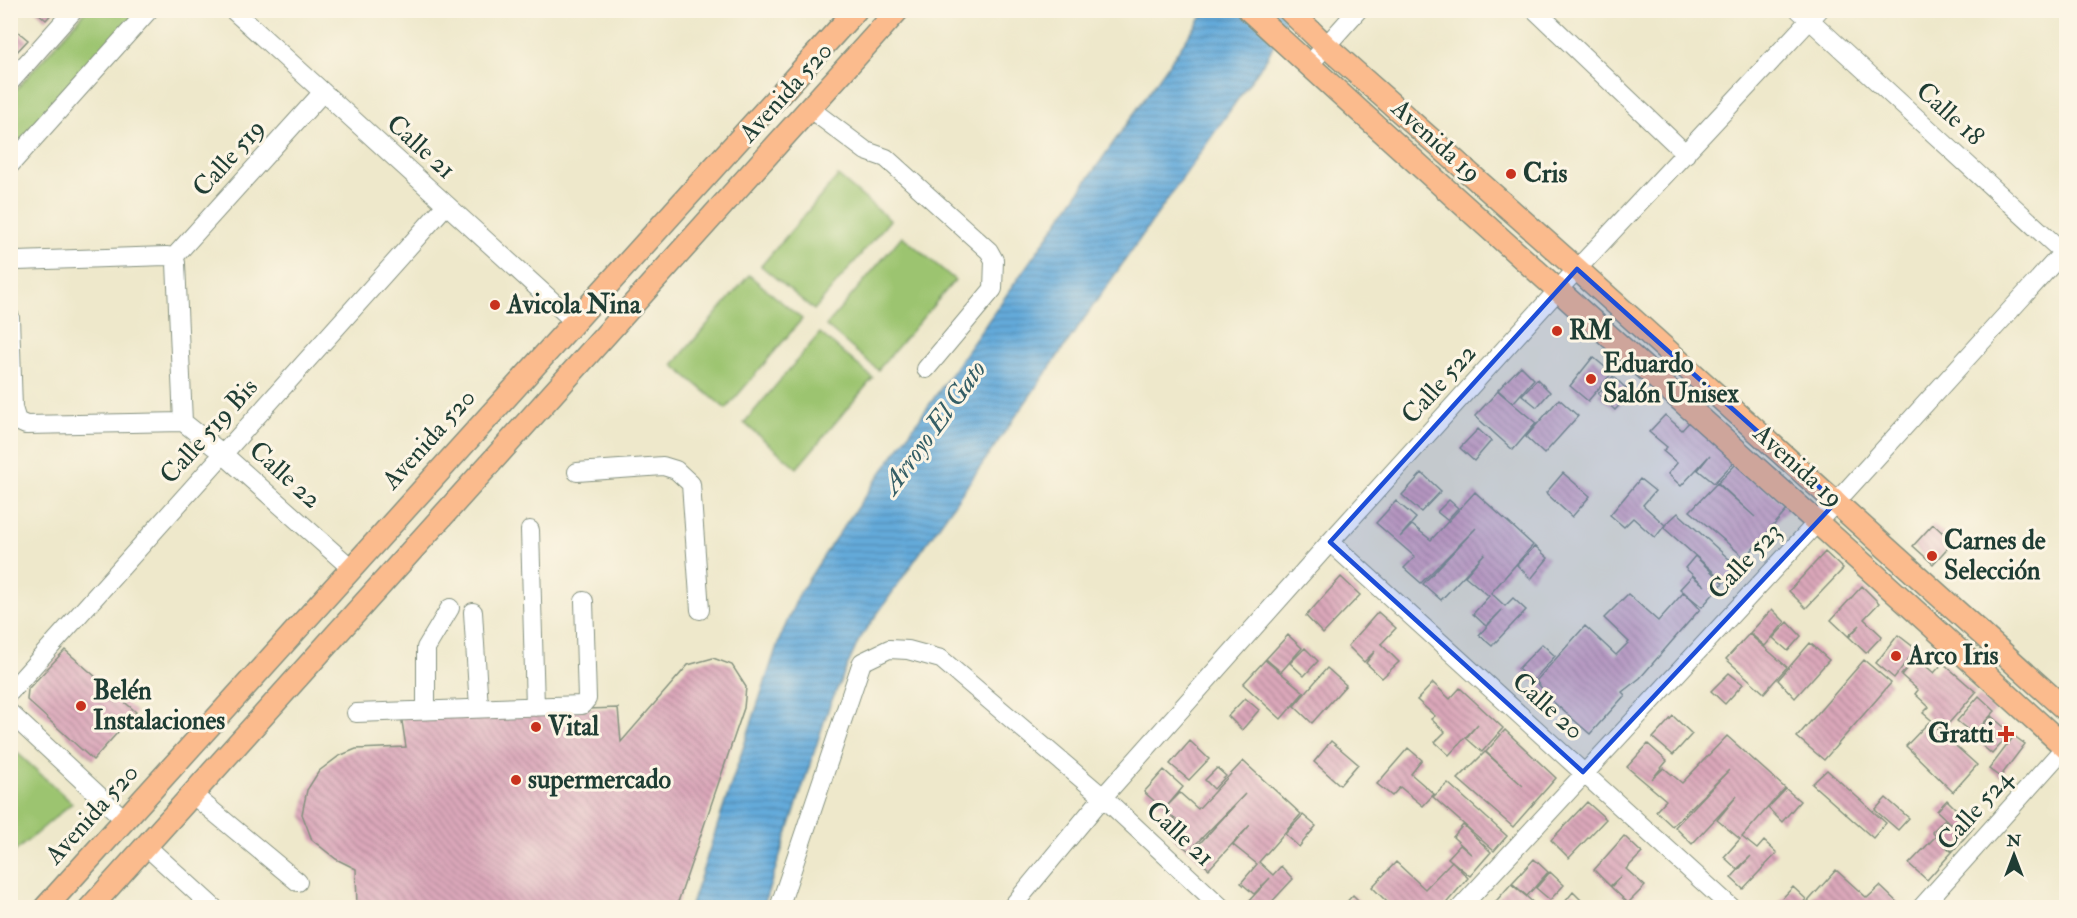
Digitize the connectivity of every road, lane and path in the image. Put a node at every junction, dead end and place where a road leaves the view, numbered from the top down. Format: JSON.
{"nodes":[{"id":1,"x":74,"y":10,"type":"edge"},
{"id":2,"x":149,"y":10,"type":"edge"},
{"id":3,"x":233,"y":10,"type":"edge"},
{"id":4,"x":856,"y":10,"type":"edge"},
{"id":5,"x":898,"y":10,"type":"edge"},
{"id":6,"x":1250,"y":10,"type":"edge"},
{"id":7,"x":1358,"y":10,"type":"edge"},
{"id":8,"x":1535,"y":10,"type":"edge"},
{"id":9,"x":1293,"y":14,"type":"edge"},
{"id":10,"x":1809,"y":14,"type":"edge"},
{"id":11,"x":1325,"y":45,"type":"junction"},
{"id":12,"x":1309,"y":65,"type":"junction"},
{"id":13,"x":10,"y":82,"type":"edge"},
{"id":14,"x":323,"y":92,"type":"junction"},
{"id":15,"x":809,"y":108,"type":"junction"},
{"id":16,"x":1686,"y":154,"type":"junction"},
{"id":17,"x":10,"y":165,"type":"edge"},
{"id":18,"x":446,"y":204,"type":"junction"},
{"id":19,"x":2066,"y":252,"type":"edge"},
{"id":20,"x":174,"y":257,"type":"junction"},
{"id":21,"x":10,"y":264,"type":"edge"},
{"id":22,"x":1577,"y":269,"type":"junction"},
{"id":23,"x":1558,"y":290,"type":"junction"},
{"id":24,"x":10,"y":317,"type":"edge"},
{"id":25,"x":574,"y":321,"type":"junction"},
{"id":26,"x":926,"y":369,"type":"dead end"},
{"id":27,"x":183,"y":422,"type":"junction"},
{"id":28,"x":14,"y":424,"type":"edge"},
{"id":29,"x":222,"y":453,"type":"junction"},
{"id":30,"x":577,"y":472,"type":"dead end"},
{"id":31,"x":1836,"y":502,"type":"junction"},
{"id":32,"x":1817,"y":521,"type":"junction"},
{"id":33,"x":530,"y":530,"type":"dead end"},
{"id":34,"x":1330,"y":542,"type":"junction"},
{"id":35,"x":351,"y":568,"type":"junction"},
{"id":36,"x":584,"y":602,"type":"dead end"},
{"id":37,"x":450,"y":608,"type":"dead end"},
{"id":38,"x":700,"y":610,"type":"dead end"},
{"id":39,"x":473,"y":612,"type":"dead end"},
{"id":40,"x":10,"y":692,"type":"edge"},
{"id":41,"x":536,"y":706,"type":"junction"},
{"id":42,"x":479,"y":708,"type":"junction"},
{"id":43,"x":426,"y":710,"type":"junction"},
{"id":44,"x":2067,"y":710,"type":"edge"},
{"id":45,"x":356,"y":712,"type":"dead end"},
{"id":46,"x":10,"y":713,"type":"edge"},
{"id":47,"x":2066,"y":747,"type":"edge"},
{"id":48,"x":1583,"y":772,"type":"junction"},
{"id":49,"x":192,"y":794,"type":"junction"},
{"id":50,"x":1103,"y":797,"type":"junction"},
{"id":51,"x":125,"y":820,"type":"junction"},
{"id":52,"x":146,"y":846,"type":"junction"},
{"id":53,"x":298,"y":882,"type":"dead end"},
{"id":54,"x":45,"y":908,"type":"edge"},
{"id":55,"x":90,"y":908,"type":"edge"},
{"id":56,"x":214,"y":908,"type":"edge"},
{"id":57,"x":779,"y":908,"type":"edge"},
{"id":58,"x":1011,"y":908,"type":"edge"},
{"id":59,"x":1222,"y":908,"type":"edge"},
{"id":60,"x":1460,"y":908,"type":"edge"},
{"id":61,"x":1731,"y":908,"type":"edge"},
{"id":62,"x":1921,"y":908,"type":"edge"}],
"edges":[{"from":1,"to":13,"type":"street"},
{"from":2,"to":17,"type":"street"},
{"from":3,"to":14,"type":"street","name":"Calle 21"},
{"from":4,"to":25,"type":"main road","name":"Avenida 520"},
{"from":5,"to":15,"type":"main road","name":"Avenida 520"},
{"from":6,"to":12,"type":"main road","name":"Avenida 19"},
{"from":7,"to":11,"type":"street"},
{"from":8,"to":16,"type":"street"},
{"from":9,"to":11,"type":"main road","name":"Avenida 19"},
{"from":10,"to":16,"type":"street","name":"Calle 522"},
{"from":10,"to":19,"type":"street","name":"Calle 18"},
{"from":11,"to":12,"type":"street"},
{"from":11,"to":22,"type":"main road","name":"Avenida 19"},
{"from":12,"to":23,"type":"main road","name":"Avenida 19"},
{"from":14,"to":18,"type":"street","name":"Calle 21"},
{"from":14,"to":20,"type":"street","name":"Calle 519"},
{"from":15,"to":26,"type":"street"},
{"from":15,"to":49,"type":"main road","name":"Avenida 520"},
{"from":16,"to":22,"type":"street","name":"Calle 522"},
{"from":18,"to":25,"type":"street","name":"Calle 21"},
{"from":18,"to":29,"type":"street","name":"Calle 519 Bis"},
{"from":19,"to":31,"type":"street","name":"Calle 523"},
{"from":20,"to":21,"type":"street"},
{"from":20,"to":27,"type":"street"},
{"from":22,"to":23,"type":"street","name":"Calle 522"},
{"from":22,"to":31,"type":"main road","name":"Avenida 19"},
{"from":23,"to":32,"type":"main road","name":"Avenida 19"},
{"from":23,"to":34,"type":"street","name":"Calle 522"},
{"from":24,"to":28,"type":"street"},
{"from":25,"to":35,"type":"main road","name":"Avenida 520"},
{"from":27,"to":28,"type":"street"},
{"from":27,"to":29,"type":"street","name":"Calle 22"},
{"from":29,"to":35,"type":"street","name":"Calle 22"},
{"from":29,"to":40,"type":"street","name":"Calle 519 Bis"},
{"from":30,"to":38,"type":"street"},
{"from":31,"to":32,"type":"street","name":"Calle 523"},
{"from":31,"to":44,"type":"main road","name":"Avenida 19"},
{"from":32,"to":47,"type":"main road","name":"Avenida 19"},
{"from":32,"to":48,"type":"street","name":"Calle 523"},
{"from":33,"to":41,"type":"street"},
{"from":34,"to":48,"type":"street","name":"Calle 20"},
{"from":34,"to":50,"type":"street","name":"Calle 522"},
{"from":35,"to":51,"type":"main road","name":"Avenida 520"},
{"from":36,"to":41,"type":"street"},
{"from":37,"to":43,"type":"street"},
{"from":39,"to":42,"type":"street"},
{"from":41,"to":42,"type":"street"},
{"from":42,"to":43,"type":"street"},
{"from":43,"to":45,"type":"street"},
{"from":46,"to":51,"type":"street"},
{"from":47,"to":62,"type":"street","name":"Calle 524"},
{"from":48,"to":60,"type":"street","name":"Calle 523"},
{"from":48,"to":61,"type":"street","name":"Calle 20"},
{"from":49,"to":52,"type":"main road","name":"Avenida 520"},
{"from":49,"to":53,"type":"street"},
{"from":50,"to":57,"type":"street","name":"Calle 21"},
{"from":50,"to":58,"type":"street","name":"Calle 522"},
{"from":50,"to":59,"type":"street","name":"Calle 21"},
{"from":51,"to":54,"type":"main road","name":"Avenida 520"},
{"from":52,"to":55,"type":"main road","name":"Avenida 520"},
{"from":52,"to":56,"type":"street"}]}
